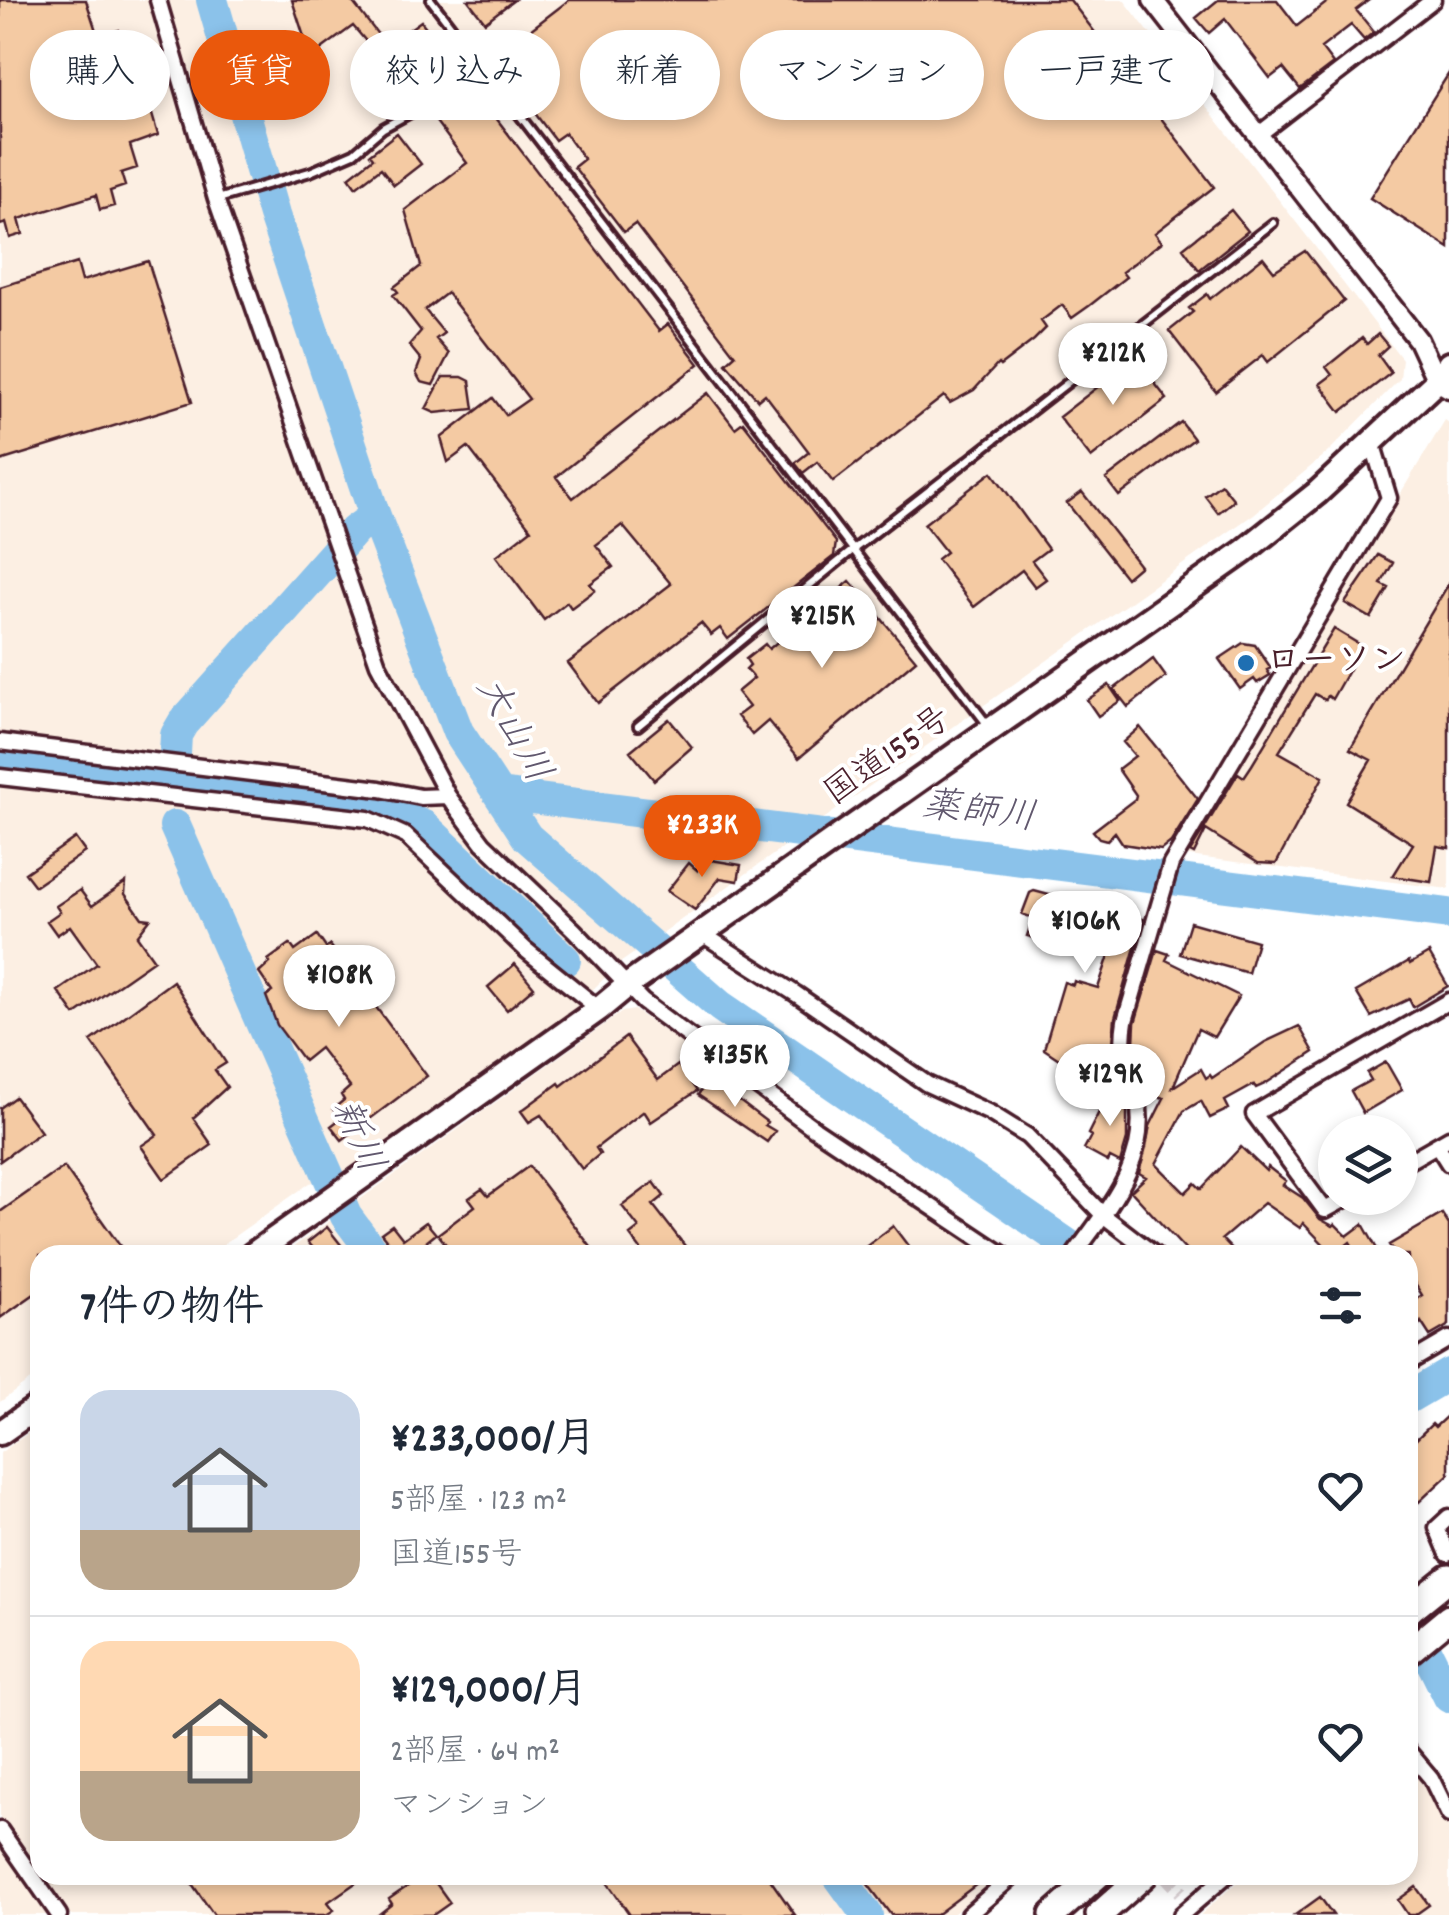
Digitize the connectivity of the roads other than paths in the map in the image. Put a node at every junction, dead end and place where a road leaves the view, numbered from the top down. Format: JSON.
{"nodes":[{"id":1,"x":158,"y":0,"type":"edge"},
{"id":2,"x":430,"y":0,"type":"edge"},
{"id":3,"x":1153,"y":0,"type":"edge"},
{"id":4,"x":1432,"y":0,"type":"edge"},
{"id":5,"x":453,"y":30,"type":"edge"},
{"id":6,"x":398,"y":120,"type":"edge"},
{"id":7,"x":523,"y":120,"type":"edge"},
{"id":8,"x":1258,"y":135,"type":"junction"},
{"id":9,"x":216,"y":200,"type":"junction"},
{"id":10,"x":1274,"y":223,"type":"dead end"},
{"id":11,"x":1445,"y":378,"type":"edge"},
{"id":12,"x":1372,"y":442,"type":"junction"},
{"id":13,"x":854,"y":550,"type":"junction"},
{"id":14,"x":638,"y":726,"type":"dead end"},
{"id":15,"x":991,"y":730,"type":"junction"},
{"id":16,"x":0,"y":742,"type":"edge"},
{"id":17,"x":0,"y":777,"type":"edge"},
{"id":18,"x":448,"y":796,"type":"junction"},
{"id":19,"x":701,"y":933,"type":"junction"},
{"id":20,"x":628,"y":985,"type":"junction"},
{"id":21,"x":1449,"y":1000,"type":"edge"},
{"id":22,"x":599,"y":1009,"type":"junction"},
{"id":23,"x":1443,"y":1141,"type":"edge"},
{"id":24,"x":1418,"y":1156,"type":"edge"},
{"id":25,"x":1449,"y":1164,"type":"edge"},
{"id":26,"x":1318,"y":1201,"type":"edge"},
{"id":27,"x":1100,"y":1219,"type":"junction"},
{"id":28,"x":266,"y":1245,"type":"edge"},
{"id":29,"x":989,"y":1245,"type":"edge"},
{"id":30,"x":1081,"y":1245,"type":"edge"},
{"id":31,"x":1140,"y":1245,"type":"edge"},
{"id":32,"x":1449,"y":1339,"type":"edge"},
{"id":33,"x":1418,"y":1357,"type":"edge"},
{"id":34,"x":30,"y":1412,"type":"edge"},
{"id":35,"x":0,"y":1433,"type":"edge"},
{"id":36,"x":1449,"y":1518,"type":"edge"},
{"id":37,"x":1448,"y":1554,"type":"edge"},
{"id":38,"x":1445,"y":1581,"type":"edge"},
{"id":39,"x":1418,"y":1603,"type":"edge"},
{"id":40,"x":1449,"y":1618,"type":"edge"},
{"id":41,"x":1418,"y":1644,"type":"edge"},
{"id":42,"x":1418,"y":1763,"type":"edge"},
{"id":43,"x":1449,"y":1815,"type":"edge"},
{"id":44,"x":0,"y":1830,"type":"edge"},
{"id":45,"x":30,"y":1873,"type":"edge"},
{"id":46,"x":38,"y":1885,"type":"edge"},
{"id":47,"x":1002,"y":1885,"type":"edge"},
{"id":48,"x":1086,"y":1885,"type":"edge"},
{"id":49,"x":1133,"y":1885,"type":"edge"},
{"id":50,"x":1216,"y":1885,"type":"edge"},
{"id":51,"x":1181,"y":1892,"type":"tunnel mouth"},
{"id":52,"x":1187,"y":1910,"type":"edge"},
{"id":53,"x":59,"y":1915,"type":"edge"},
{"id":54,"x":968,"y":1915,"type":"edge"},
{"id":55,"x":1052,"y":1915,"type":"edge"},
{"id":56,"x":1099,"y":1915,"type":"edge"}],
"edges":[{"from":1,"to":9,"type":"street"},
{"from":2,"to":5,"type":"lane"},
{"from":3,"to":8,"type":"street"},
{"from":4,"to":8,"type":"street"},
{"from":6,"to":9,"type":"lane"},
{"from":7,"to":13,"type":"lane"},
{"from":8,"to":11,"type":"street"},
{"from":9,"to":18,"type":"street"},
{"from":10,"to":13,"type":"lane"},
{"from":11,"to":12,"type":"highway","name":"国道155号"},
{"from":12,"to":15,"type":"highway","name":"国道155号"},
{"from":12,"to":27,"type":"street"},
{"from":13,"to":14,"type":"lane"},
{"from":13,"to":15,"type":"lane"},
{"from":15,"to":19,"type":"highway","name":"国道155号"},
{"from":16,"to":18,"type":"street"},
{"from":17,"to":22,"type":"street"},
{"from":18,"to":20,"type":"street"},
{"from":19,"to":20,"type":"highway","name":"国道155号"},
{"from":19,"to":27,"type":"street"},
{"from":20,"to":22,"type":"highway","name":"国道155号"},
{"from":20,"to":29,"type":"street"},
{"from":21,"to":26,"type":"street"},
{"from":22,"to":28,"type":"highway","name":"国道155号"},
{"from":23,"to":24,"type":"street"},
{"from":23,"to":25,"type":"street"},
{"from":27,"to":30,"type":"street"},
{"from":27,"to":31,"type":"street"},
{"from":32,"to":33,"type":"street"},
{"from":34,"to":35,"type":"highway"},
{"from":36,"to":37,"type":"street"},
{"from":38,"to":39,"type":"highway"},
{"from":40,"to":41,"type":"highway"},
{"from":42,"to":43,"type":"street"},
{"from":44,"to":45,"type":"street"},
{"from":46,"to":53,"type":"street"},
{"from":47,"to":54,"type":"street"},
{"from":48,"to":55,"type":"highway"},
{"from":49,"to":56,"type":"highway"},
{"from":50,"to":52,"type":"street"},
{"from":51,"to":52,"type":"street"}]}
